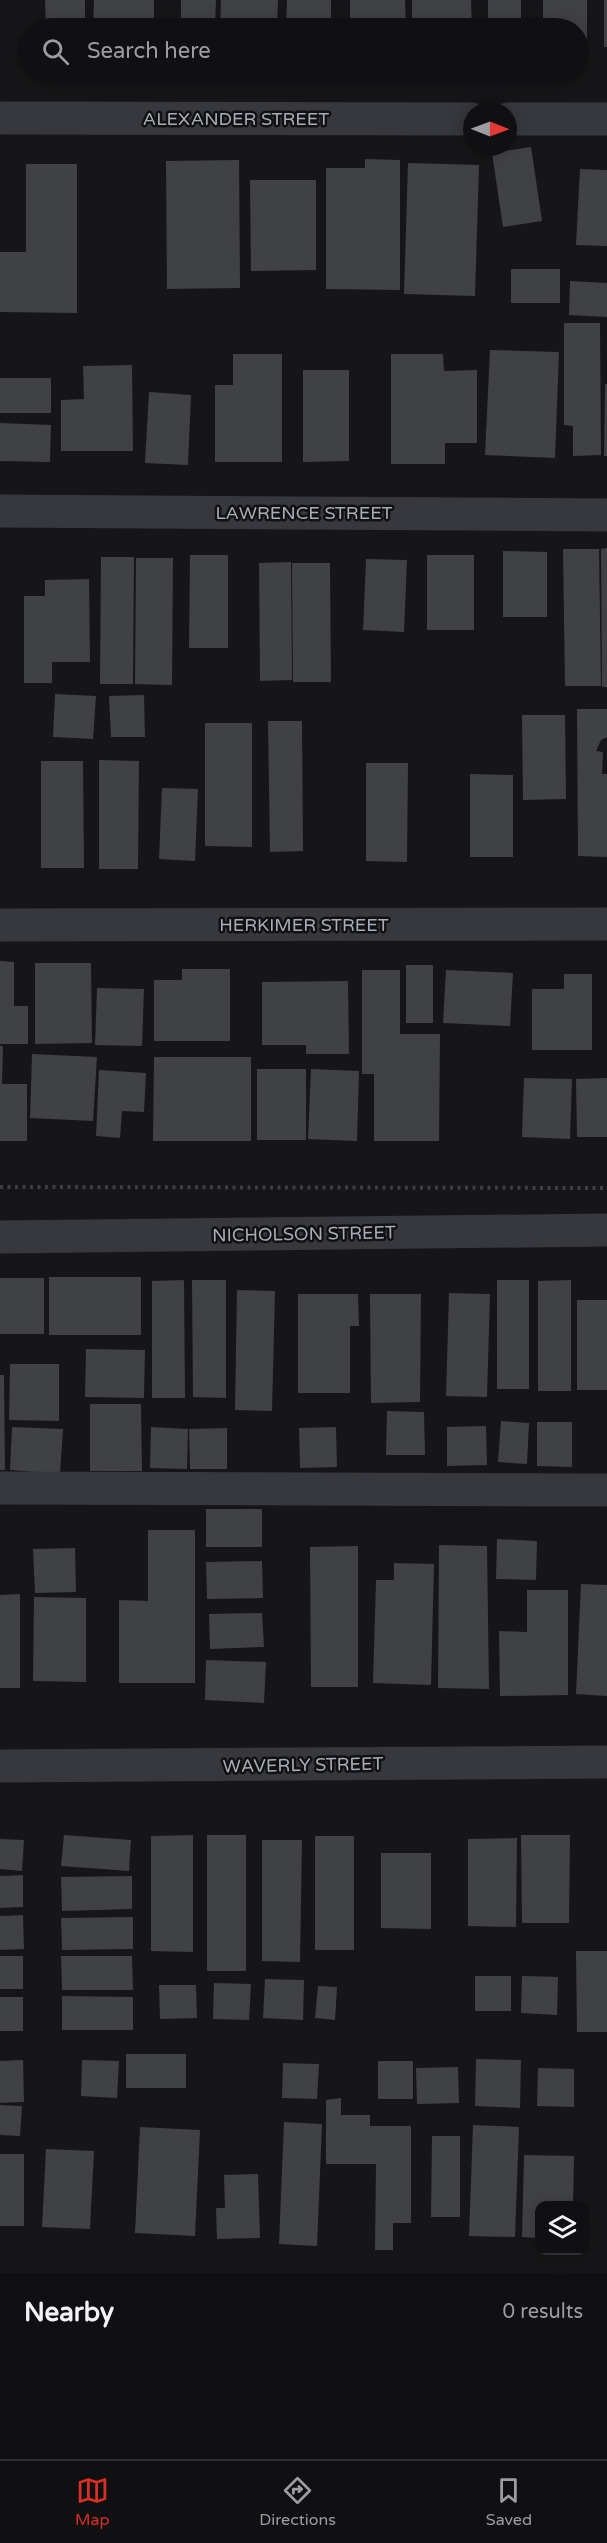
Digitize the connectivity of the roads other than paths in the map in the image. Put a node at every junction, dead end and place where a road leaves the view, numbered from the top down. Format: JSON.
{"nodes":[{"id":1,"x":0,"y":118,"type":"edge"},
{"id":2,"x":463,"y":119,"type":"edge"},
{"id":3,"x":517,"y":119,"type":"edge"},
{"id":4,"x":607,"y":119,"type":"edge"},
{"id":5,"x":0,"y":511,"type":"edge"},
{"id":6,"x":607,"y":515,"type":"edge"},
{"id":7,"x":607,"y":924,"type":"edge"},
{"id":8,"x":0,"y":925,"type":"edge"},
{"id":9,"x":607,"y":1230,"type":"edge"},
{"id":10,"x":0,"y":1237,"type":"edge"},
{"id":11,"x":0,"y":1488,"type":"edge"},
{"id":12,"x":607,"y":1490,"type":"edge"},
{"id":13,"x":607,"y":1762,"type":"edge"},
{"id":14,"x":0,"y":1766,"type":"edge"}],
"edges":[{"from":1,"to":2,"type":"street","name":"ALEXANDER STREET"},
{"from":3,"to":4,"type":"street"},
{"from":5,"to":6,"type":"street","name":"LAWRENCE STREET"},
{"from":7,"to":8,"type":"street","name":"HERKIMER STREET"},
{"from":9,"to":10,"type":"street","name":"NICHOLSON STREET"},
{"from":11,"to":12,"type":"street"},
{"from":13,"to":14,"type":"street","name":"WAVERLY STREET"}]}
